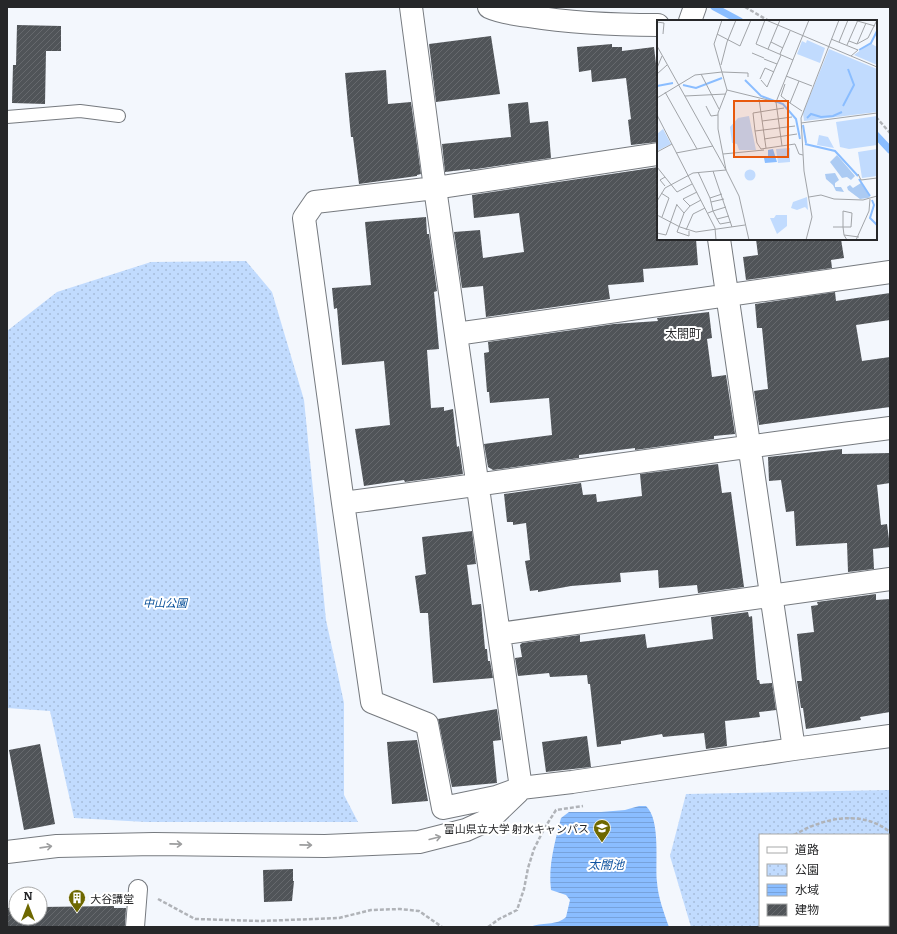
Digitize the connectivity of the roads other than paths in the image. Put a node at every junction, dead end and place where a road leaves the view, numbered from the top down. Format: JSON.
{"nodes":[{"id":1,"x":411,"y":7,"type":"edge"},
{"id":2,"x":489,"y":7,"type":"edge"},
{"id":3,"x":657,"y":25,"type":"edge"},
{"id":4,"x":119,"y":116,"type":"dead end"},
{"id":5,"x":7,"y":117,"type":"edge"},
{"id":6,"x":657,"y":154,"type":"edge"},
{"id":7,"x":435,"y":188,"type":"junction"},
{"id":8,"x":719,"y":240,"type":"edge"},
{"id":9,"x":890,"y":272,"type":"edge"},
{"id":10,"x":727,"y":296,"type":"junction"},
{"id":11,"x":456,"y":334,"type":"junction"},
{"id":12,"x":890,"y":428,"type":"edge"},
{"id":13,"x":748,"y":446,"type":"junction"},
{"id":14,"x":477,"y":485,"type":"junction"},
{"id":15,"x":343,"y":503,"type":"junction"},
{"id":16,"x":890,"y":579,"type":"edge"},
{"id":17,"x":772,"y":595,"type":"junction"},
{"id":18,"x":499,"y":634,"type":"junction"},
{"id":19,"x":890,"y":736,"type":"edge"},
{"id":20,"x":794,"y":749,"type":"junction"},
{"id":21,"x":521,"y":788,"type":"junction"},
{"id":22,"x":7,"y":852,"type":"edge"},
{"id":23,"x":138,"y":889,"type":"road end"},
{"id":24,"x":135,"y":927,"type":"edge"}],
"edges":[{"from":1,"to":7,"type":"street"},
{"from":2,"to":3,"type":"street"},
{"from":4,"to":5,"type":"lane"},
{"from":6,"to":7,"type":"street"},
{"from":7,"to":11,"type":"street"},
{"from":7,"to":15,"type":"street"},
{"from":8,"to":10,"type":"street"},
{"from":9,"to":10,"type":"street"},
{"from":10,"to":11,"type":"street"},
{"from":10,"to":13,"type":"street"},
{"from":11,"to":14,"type":"street"},
{"from":12,"to":13,"type":"street"},
{"from":13,"to":14,"type":"street"},
{"from":13,"to":17,"type":"street"},
{"from":14,"to":15,"type":"street"},
{"from":14,"to":18,"type":"street"},
{"from":15,"to":21,"type":"street"},
{"from":16,"to":17,"type":"street"},
{"from":17,"to":18,"type":"street"},
{"from":17,"to":20,"type":"street"},
{"from":18,"to":21,"type":"street"},
{"from":19,"to":20,"type":"street"},
{"from":20,"to":21,"type":"street"},
{"from":22,"to":21,"type":"street","one_way":true},
{"from":23,"to":24,"type":"street"}]}
